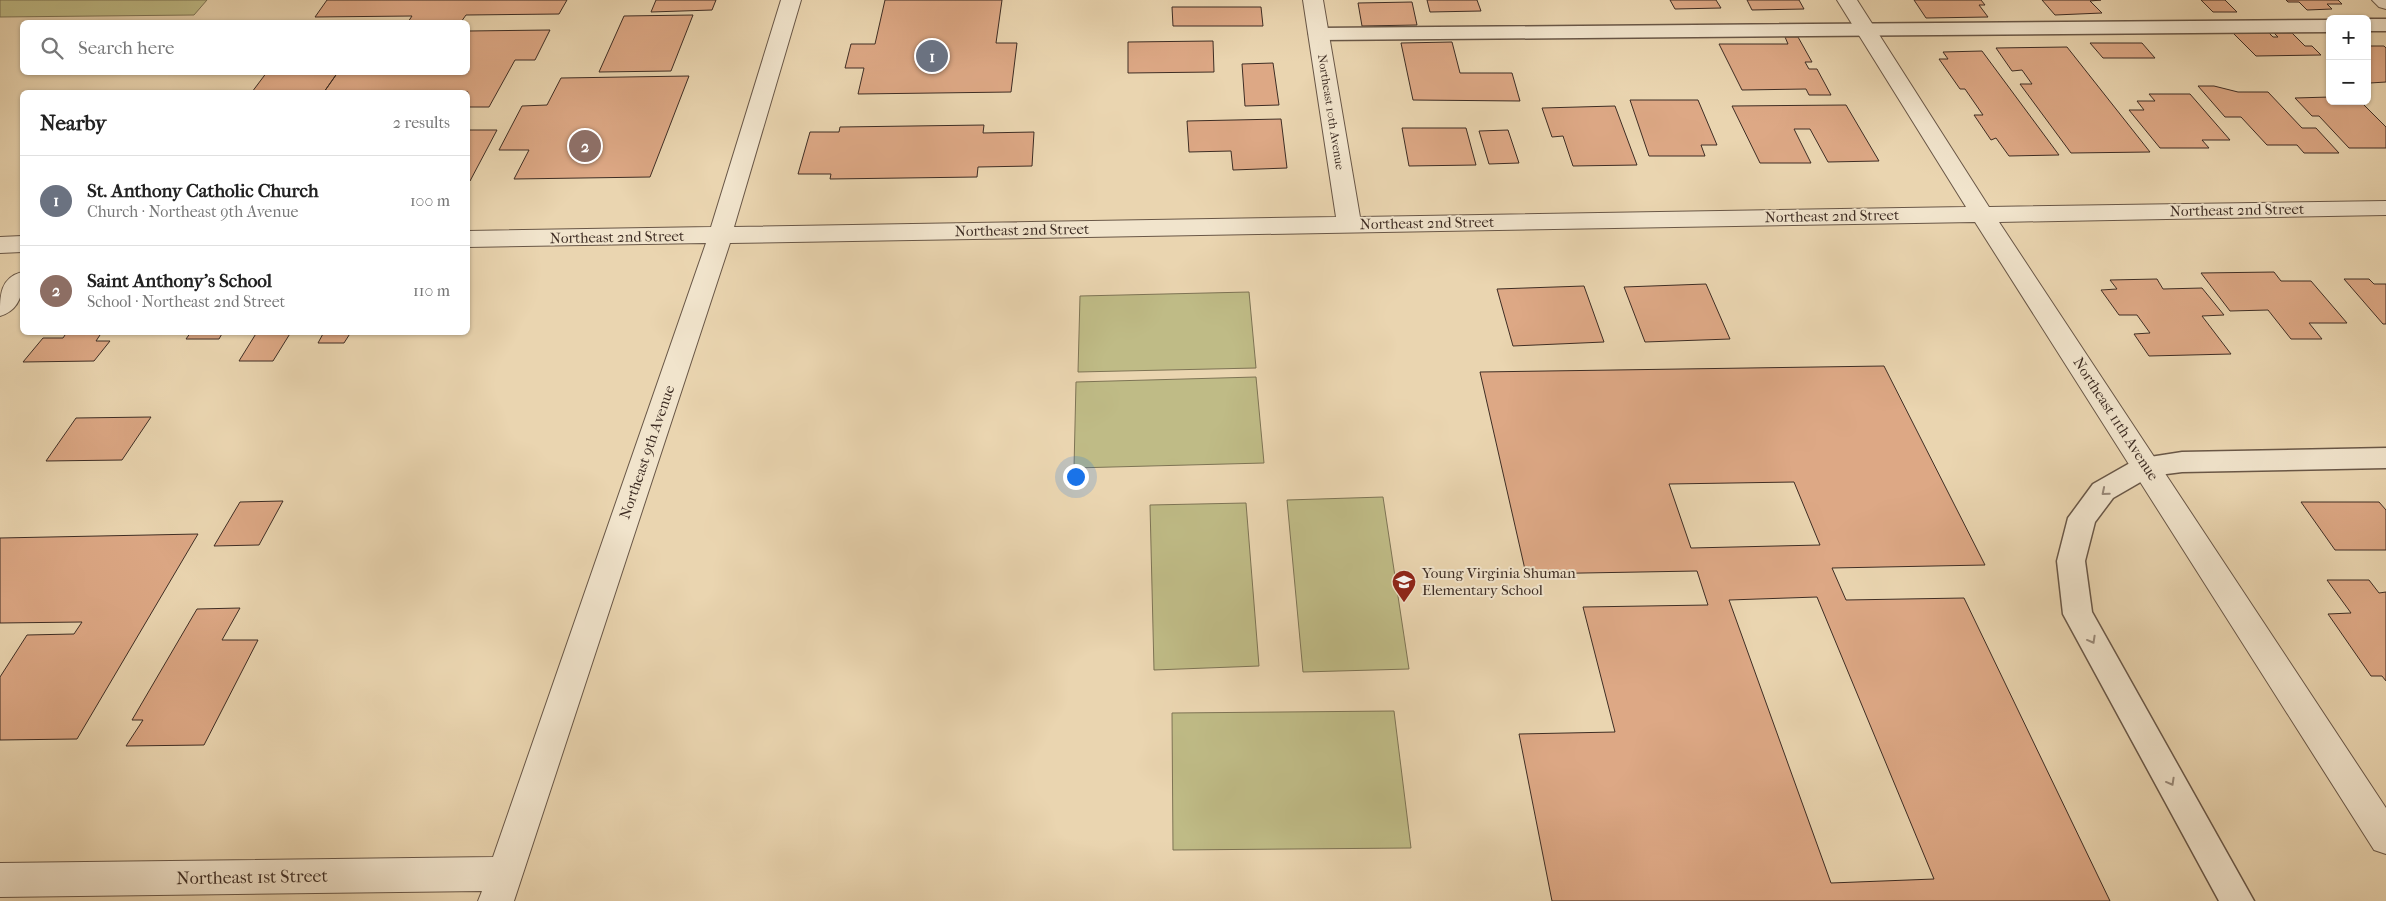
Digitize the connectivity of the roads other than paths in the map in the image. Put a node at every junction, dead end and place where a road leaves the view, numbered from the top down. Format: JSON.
{"nodes":[{"id":1,"x":791,"y":0,"type":"edge"},
{"id":2,"x":1313,"y":0,"type":"edge"},
{"id":3,"x":1847,"y":0,"type":"edge"},
{"id":4,"x":2382,"y":0,"type":"edge"},
{"id":5,"x":2386,"y":3,"type":"edge"},
{"id":6,"x":2371,"y":25,"type":"edge"},
{"id":7,"x":2386,"y":25,"type":"edge"},
{"id":8,"x":2326,"y":26,"type":"edge"},
{"id":9,"x":1866,"y":30,"type":"junction"},
{"id":10,"x":1318,"y":34,"type":"junction"},
{"id":11,"x":2386,"y":208,"type":"edge"},
{"id":12,"x":1981,"y":213,"type":"junction"},
{"id":13,"x":1349,"y":224,"type":"junction"},
{"id":14,"x":720,"y":236,"type":"junction"},
{"id":15,"x":470,"y":239,"type":"edge"},
{"id":16,"x":20,"y":244,"type":"edge"},
{"id":17,"x":0,"y":245,"type":"edge"},
{"id":18,"x":20,"y":282,"type":"edge"},
{"id":19,"x":0,"y":307,"type":"edge"},
{"id":20,"x":2386,"y":458,"type":"edge"},
{"id":21,"x":2146,"y":466,"type":"junction"},
{"id":22,"x":2382,"y":827,"type":"edge"},
{"id":23,"x":0,"y":880,"type":"edge"},
{"id":24,"x":500,"y":887,"type":"edge"},
{"id":25,"x":2237,"y":901,"type":"edge"}],
"edges":[{"from":1,"to":14,"type":"street","name":"Northeast 9th Avenue"},
{"from":2,"to":10,"type":"street","name":"Northeast 10th Avenue"},
{"from":3,"to":9,"type":"street","name":"Northeast 11th Avenue"},
{"from":4,"to":5,"type":"street"},
{"from":6,"to":7,"type":"lane"},
{"from":8,"to":9,"type":"lane"},
{"from":9,"to":10,"type":"lane"},
{"from":9,"to":12,"type":"street","name":"Northeast 11th Avenue"},
{"from":10,"to":13,"type":"street","name":"Northeast 10th Avenue"},
{"from":11,"to":12,"type":"street","name":"Northeast 2nd Street"},
{"from":12,"to":13,"type":"street","name":"Northeast 2nd Street"},
{"from":12,"to":21,"type":"street","name":"Northeast 11th Avenue"},
{"from":13,"to":14,"type":"street","name":"Northeast 2nd Street"},
{"from":14,"to":15,"type":"street","name":"Northeast 2nd Street"},
{"from":14,"to":24,"type":"street","name":"Northeast 9th Avenue"},
{"from":16,"to":17,"type":"street"},
{"from":18,"to":19,"type":"street"},
{"from":20,"to":21,"type":"lane"},
{"from":21,"to":22,"type":"street","name":"Northeast 11th Avenue"},
{"from":21,"to":25,"type":"lane","one_way":true},
{"from":23,"to":24,"type":"street","name":"Northeast 1st Street"}]}
